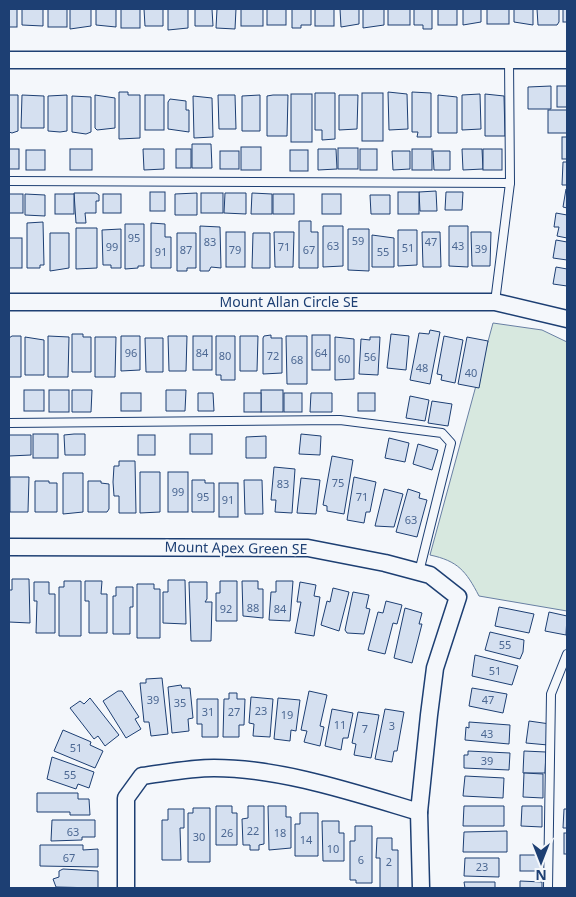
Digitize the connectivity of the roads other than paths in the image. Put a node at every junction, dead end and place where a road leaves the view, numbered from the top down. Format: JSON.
{"nodes":[{"id":1,"x":9,"y":60,"type":"edge"},
{"id":2,"x":510,"y":60,"type":"junction"},
{"id":3,"x":567,"y":60,"type":"edge"},
{"id":4,"x":9,"y":181,"type":"edge"},
{"id":5,"x":510,"y":183,"type":"junction"},
{"id":6,"x":9,"y":302,"type":"edge"},
{"id":7,"x":495,"y":302,"type":"junction"},
{"id":8,"x":567,"y":319,"type":"edge"},
{"id":9,"x":9,"y":423,"type":"edge"},
{"id":10,"x":9,"y":547,"type":"edge"},
{"id":11,"x":419,"y":572,"type":"junction"},
{"id":12,"x":567,"y":654,"type":"edge"},
{"id":13,"x":419,"y":812,"type":"junction"},
{"id":14,"x":126,"y":888,"type":"edge"},
{"id":15,"x":421,"y":888,"type":"edge"},
{"id":16,"x":548,"y":888,"type":"edge"}],
"edges":[{"from":1,"to":2,"type":"street"},
{"from":2,"to":3,"type":"street"},
{"from":2,"to":5,"type":"lane"},
{"from":4,"to":5,"type":"lane"},
{"from":5,"to":7,"type":"lane"},
{"from":6,"to":7,"type":"street","name":"Mount Allan Circle SE"},
{"from":7,"to":8,"type":"street","name":"Mount Allan Circle SE"},
{"from":9,"to":11,"type":"lane"},
{"from":10,"to":11,"type":"street","name":"Mount Apex Green SE"},
{"from":11,"to":13,"type":"street","name":"Mount Apex Green SE"},
{"from":12,"to":16,"type":"lane"},
{"from":13,"to":14,"type":"street"},
{"from":13,"to":15,"type":"street","name":"Mount Apex Green SE"}]}
